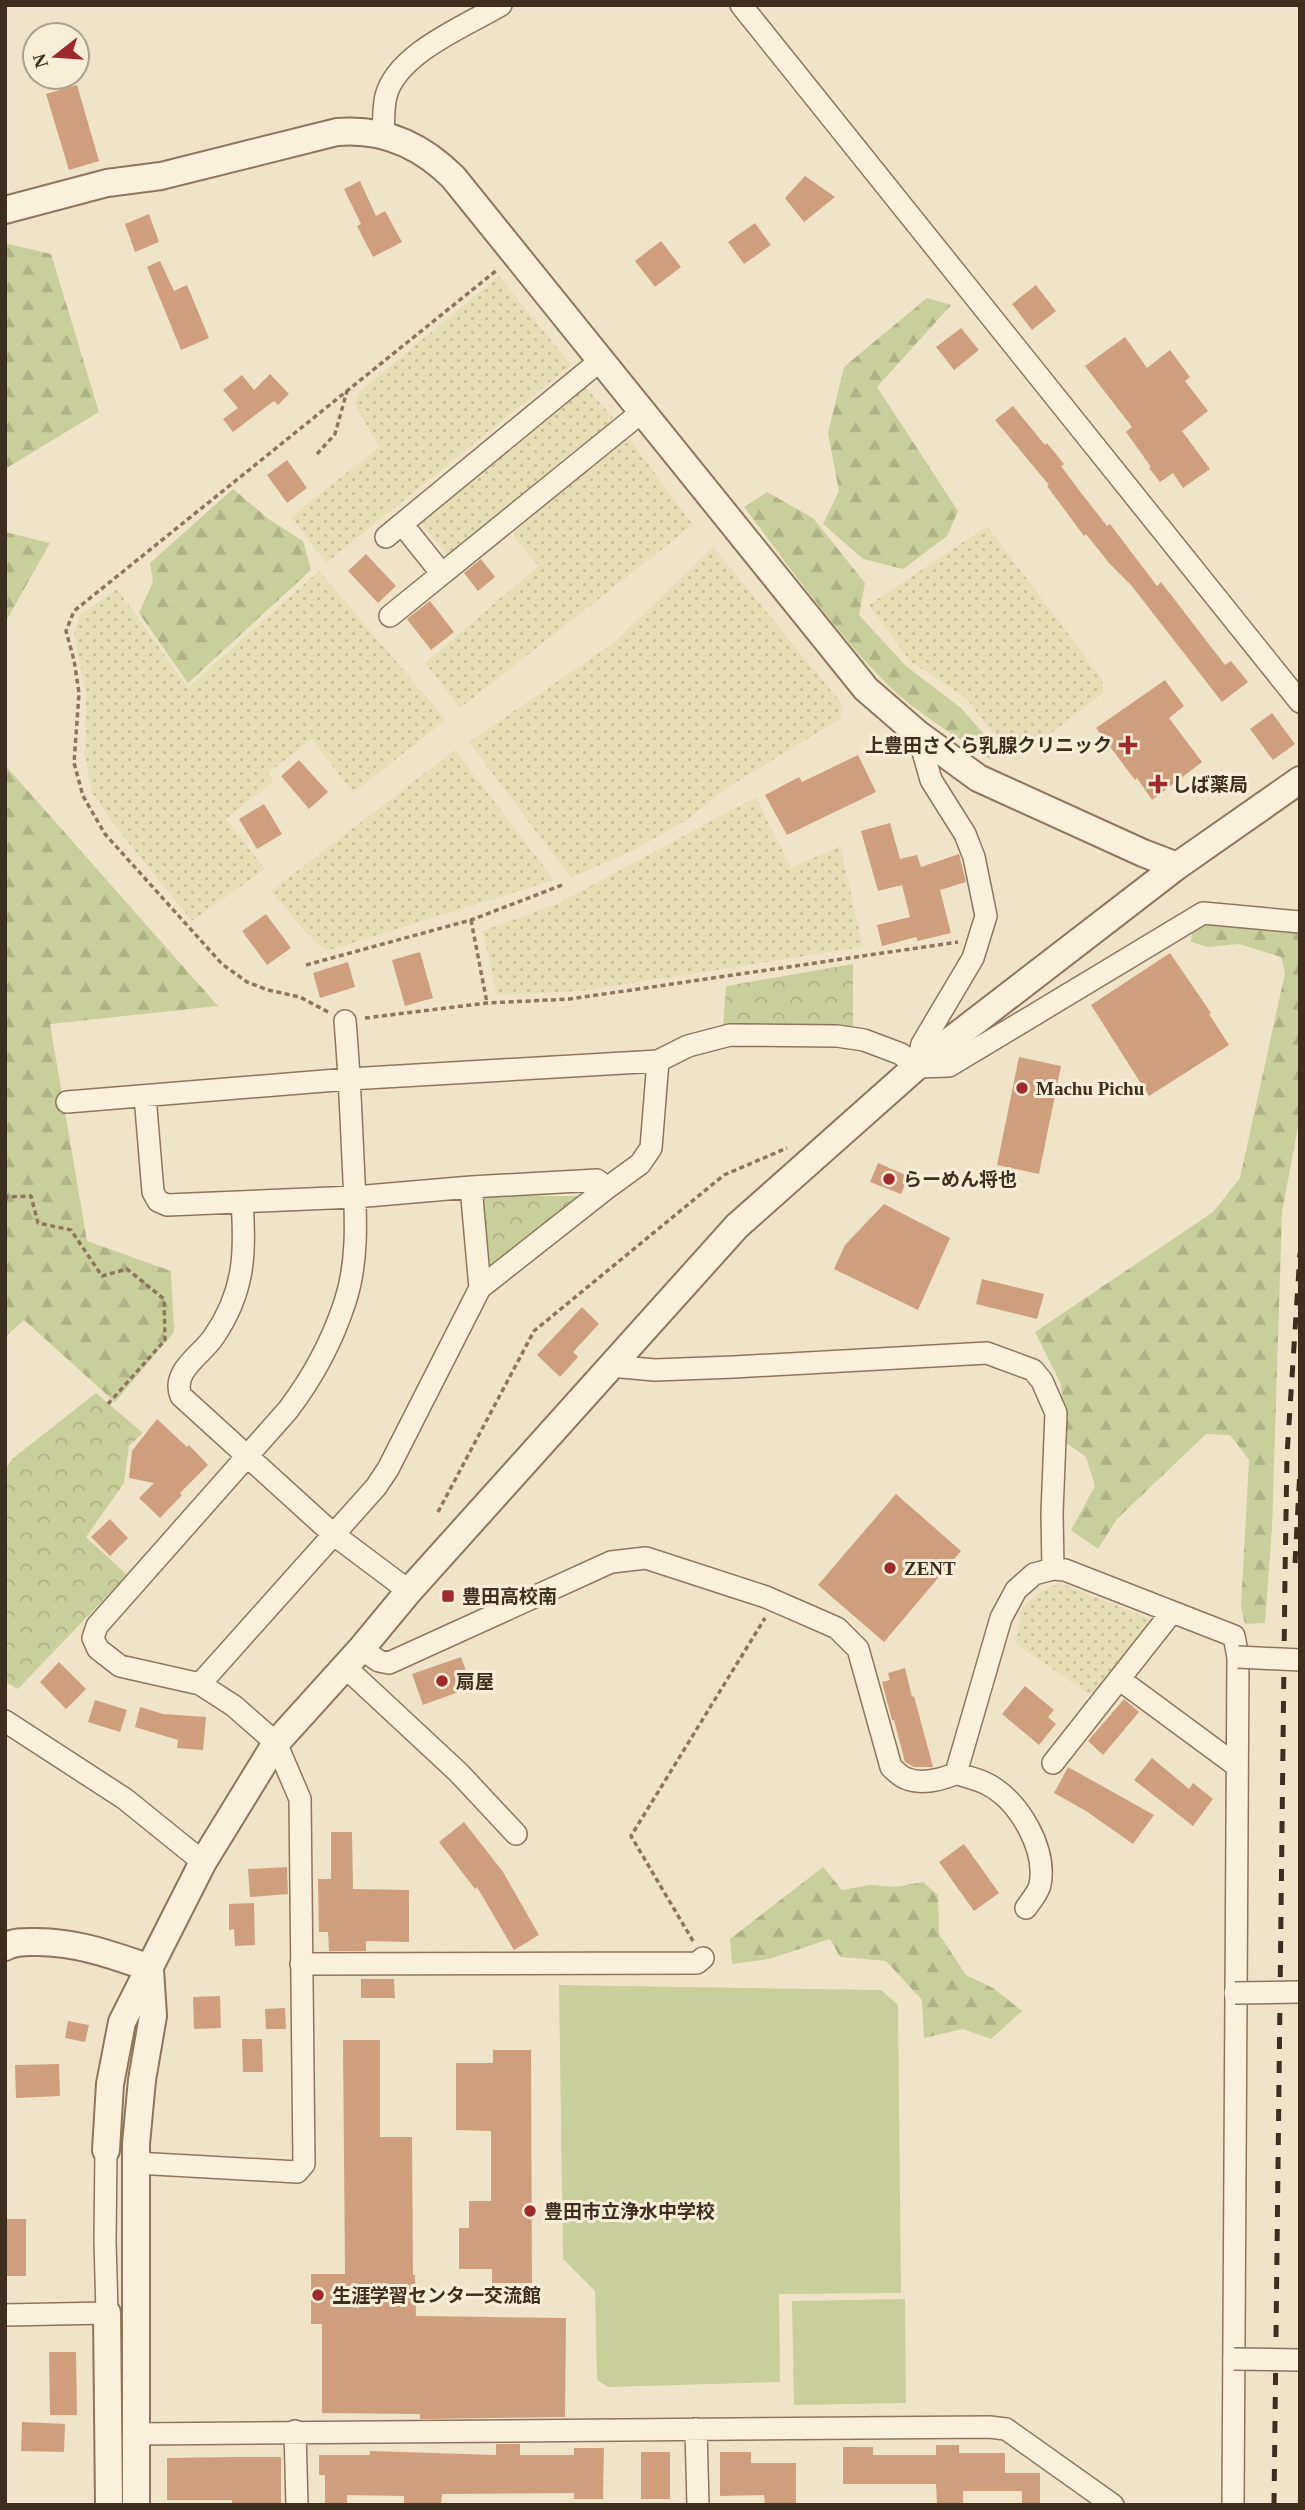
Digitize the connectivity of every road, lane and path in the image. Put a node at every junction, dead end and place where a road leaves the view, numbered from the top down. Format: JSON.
{"nodes":[{"id":1,"x":501,"y":5,"type":"edge"},
{"id":2,"x":741,"y":5,"type":"edge"},
{"id":3,"x":383,"y":134,"type":"junction"},
{"id":4,"x":5,"y":210,"type":"edge"},
{"id":5,"x":513,"y":254,"type":"junction"},
{"id":6,"x":601,"y":360,"type":"junction"},
{"id":7,"x":347,"y":388,"type":"junction"},
{"id":8,"x":643,"y":411,"type":"junction"},
{"id":9,"x":317,"y":453,"type":"dead end"},
{"id":10,"x":442,"y":574,"type":"junction"},
{"id":11,"x":390,"y":616,"type":"dead end"},
{"id":12,"x":1300,"y":702,"type":"edge"},
{"id":13,"x":918,"y":734,"type":"junction"},
{"id":14,"x":1300,"y":780,"type":"edge"},
{"id":15,"x":1177,"y":866,"type":"junction"},
{"id":16,"x":565,"y":884,"type":"dead end"},
{"id":17,"x":471,"y":920,"type":"junction"},
{"id":18,"x":1300,"y":922,"type":"edge"},
{"id":19,"x":979,"y":939,"type":"junction"},
{"id":20,"x":306,"y":965,"type":"dead end"},
{"id":21,"x":487,"y":1003,"type":"junction"},
{"id":22,"x":345,"y":1021,"type":"junction"},
{"id":23,"x":658,"y":1061,"type":"junction"},
{"id":24,"x":916,"y":1067,"type":"junction"},
{"id":25,"x":349,"y":1079,"type":"junction"},
{"id":26,"x":145,"y":1096,"type":"junction"},
{"id":27,"x":68,"y":1102,"type":"dead end"},
{"id":28,"x":816,"y":1156,"type":"junction"},
{"id":29,"x":471,"y":1187,"type":"junction"},
{"id":30,"x":607,"y":1188,"type":"junction"},
{"id":31,"x":355,"y":1197,"type":"junction"},
{"id":32,"x":5,"y":1200,"type":"edge"},
{"id":33,"x":242,"y":1202,"type":"junction"},
{"id":34,"x":480,"y":1288,"type":"junction"},
{"id":35,"x":610,"y":1366,"type":"junction"},
{"id":36,"x":108,"y":1404,"type":"dead end"},
{"id":37,"x":248,"y":1457,"type":"junction"},
{"id":38,"x":438,"y":1512,"type":"dead end"},
{"id":39,"x":333,"y":1534,"type":"junction"},
{"id":40,"x":1054,"y":1569,"type":"junction"},
{"id":41,"x":409,"y":1591,"type":"junction"},
{"id":42,"x":775,"y":1602,"type":"junction"},
{"id":43,"x":1172,"y":1612,"type":"junction"},
{"id":44,"x":352,"y":1657,"type":"junction"},
{"id":45,"x":1238,"y":1657,"type":"junction"},
{"id":46,"x":1300,"y":1660,"type":"edge"},
{"id":47,"x":1119,"y":1679,"type":"junction"},
{"id":48,"x":200,"y":1684,"type":"junction"},
{"id":49,"x":5,"y":1721,"type":"edge"},
{"id":50,"x":276,"y":1743,"type":"junction"},
{"id":51,"x":1053,"y":1763,"type":"dead end"},
{"id":52,"x":1237,"y":1766,"type":"junction"},
{"id":53,"x":956,"y":1773,"type":"junction"},
{"id":54,"x":516,"y":1834,"type":"dead end"},
{"id":55,"x":203,"y":1862,"type":"junction"},
{"id":56,"x":1026,"y":1908,"type":"dead end"},
{"id":57,"x":8,"y":1942,"type":"edge"},
{"id":58,"x":703,"y":1958,"type":"joint"},
{"id":59,"x":301,"y":1964,"type":"junction"},
{"id":60,"x":150,"y":1968,"type":"junction"},
{"id":61,"x":1300,"y":1992,"type":"edge"},
{"id":62,"x":1235,"y":1993,"type":"junction"},
{"id":63,"x":106,"y":2150,"type":"joint"},
{"id":64,"x":136,"y":2163,"type":"junction"},
{"id":65,"x":107,"y":2313,"type":"junction"},
{"id":66,"x":5,"y":2315,"type":"edge"},
{"id":67,"x":1234,"y":2360,"type":"junction"},
{"id":68,"x":1300,"y":2360,"type":"edge"},
{"id":69,"x":696,"y":2429,"type":"junction"},
{"id":70,"x":295,"y":2431,"type":"junction"},
{"id":71,"x":135,"y":2434,"type":"junction"},
{"id":72,"x":1109,"y":2504,"type":"edge"},
{"id":73,"x":109,"y":2505,"type":"edge"},
{"id":74,"x":136,"y":2505,"type":"edge"},
{"id":75,"x":297,"y":2505,"type":"edge"},
{"id":76,"x":698,"y":2505,"type":"edge"},
{"id":77,"x":1233,"y":2505,"type":"edge"}],
"edges":[{"from":1,"to":3,"type":"street"},
{"from":2,"to":12,"type":"street"},
{"from":3,"to":4,"type":"street"},
{"from":3,"to":5,"type":"street"},
{"from":5,"to":6,"type":"street"},
{"from":5,"to":7,"type":"path"},
{"from":6,"to":8,"type":"street"},
{"from":6,"to":10,"type":"street"},
{"from":7,"to":9,"type":"path"},
{"from":7,"to":22,"type":"path"},
{"from":8,"to":10,"type":"street"},
{"from":8,"to":13,"type":"street"},
{"from":10,"to":11,"type":"street"},
{"from":13,"to":15,"type":"street"},
{"from":13,"to":19,"type":"street"},
{"from":14,"to":15,"type":"street"},
{"from":15,"to":24,"type":"street"},
{"from":16,"to":17,"type":"path"},
{"from":17,"to":20,"type":"path"},
{"from":17,"to":21,"type":"path"},
{"from":18,"to":24,"type":"street"},
{"from":19,"to":21,"type":"path"},
{"from":19,"to":24,"type":"street"},
{"from":21,"to":22,"type":"path"},
{"from":22,"to":25,"type":"street"},
{"from":23,"to":24,"type":"street"},
{"from":23,"to":25,"type":"street"},
{"from":23,"to":30,"type":"street"},
{"from":24,"to":28,"type":"street"},
{"from":25,"to":26,"type":"street"},
{"from":25,"to":31,"type":"street"},
{"from":26,"to":27,"type":"street"},
{"from":26,"to":33,"type":"street"},
{"from":28,"to":35,"type":"street"},
{"from":28,"to":38,"type":"path"},
{"from":29,"to":30,"type":"street"},
{"from":29,"to":31,"type":"street"},
{"from":29,"to":34,"type":"street"},
{"from":30,"to":34,"type":"street"},
{"from":31,"to":33,"type":"street"},
{"from":31,"to":37,"type":"street"},
{"from":32,"to":36,"type":"path"},
{"from":33,"to":37,"type":"street"},
{"from":34,"to":39,"type":"street"},
{"from":35,"to":40,"type":"street"},
{"from":35,"to":41,"type":"street"},
{"from":37,"to":39,"type":"street"},
{"from":37,"to":48,"type":"street"},
{"from":39,"to":41,"type":"street"},
{"from":39,"to":48,"type":"street"},
{"from":40,"to":43,"type":"street"},
{"from":40,"to":53,"type":"street"},
{"from":41,"to":44,"type":"street"},
{"from":42,"to":44,"type":"street"},
{"from":42,"to":53,"type":"street"},
{"from":42,"to":58,"type":"path"},
{"from":43,"to":45,"type":"street"},
{"from":43,"to":47,"type":"street"},
{"from":44,"to":50,"type":"street"},
{"from":44,"to":54,"type":"street"},
{"from":45,"to":46,"type":"street","bridge":true},
{"from":45,"to":52,"type":"street"},
{"from":47,"to":51,"type":"street"},
{"from":47,"to":52,"type":"street"},
{"from":48,"to":50,"type":"street"},
{"from":49,"to":55,"type":"street"},
{"from":50,"to":55,"type":"street"},
{"from":50,"to":59,"type":"street"},
{"from":52,"to":62,"type":"street"},
{"from":53,"to":56,"type":"street"},
{"from":55,"to":60,"type":"street"},
{"from":57,"to":60,"type":"street"},
{"from":58,"to":59,"type":"street"},
{"from":59,"to":64,"type":"street"},
{"from":60,"to":63,"type":"street"},
{"from":60,"to":64,"type":"street"},
{"from":61,"to":62,"type":"street","bridge":true},
{"from":62,"to":67,"type":"street"},
{"from":63,"to":65,"type":"street"},
{"from":64,"to":71,"type":"street"},
{"from":65,"to":66,"type":"street"},
{"from":65,"to":73,"type":"street"},
{"from":67,"to":68,"type":"street","bridge":true},
{"from":67,"to":77,"type":"street"},
{"from":69,"to":70,"type":"street"},
{"from":69,"to":72,"type":"street"},
{"from":69,"to":76,"type":"street"},
{"from":70,"to":71,"type":"street"},
{"from":70,"to":75,"type":"street"},
{"from":71,"to":74,"type":"street"}]}
